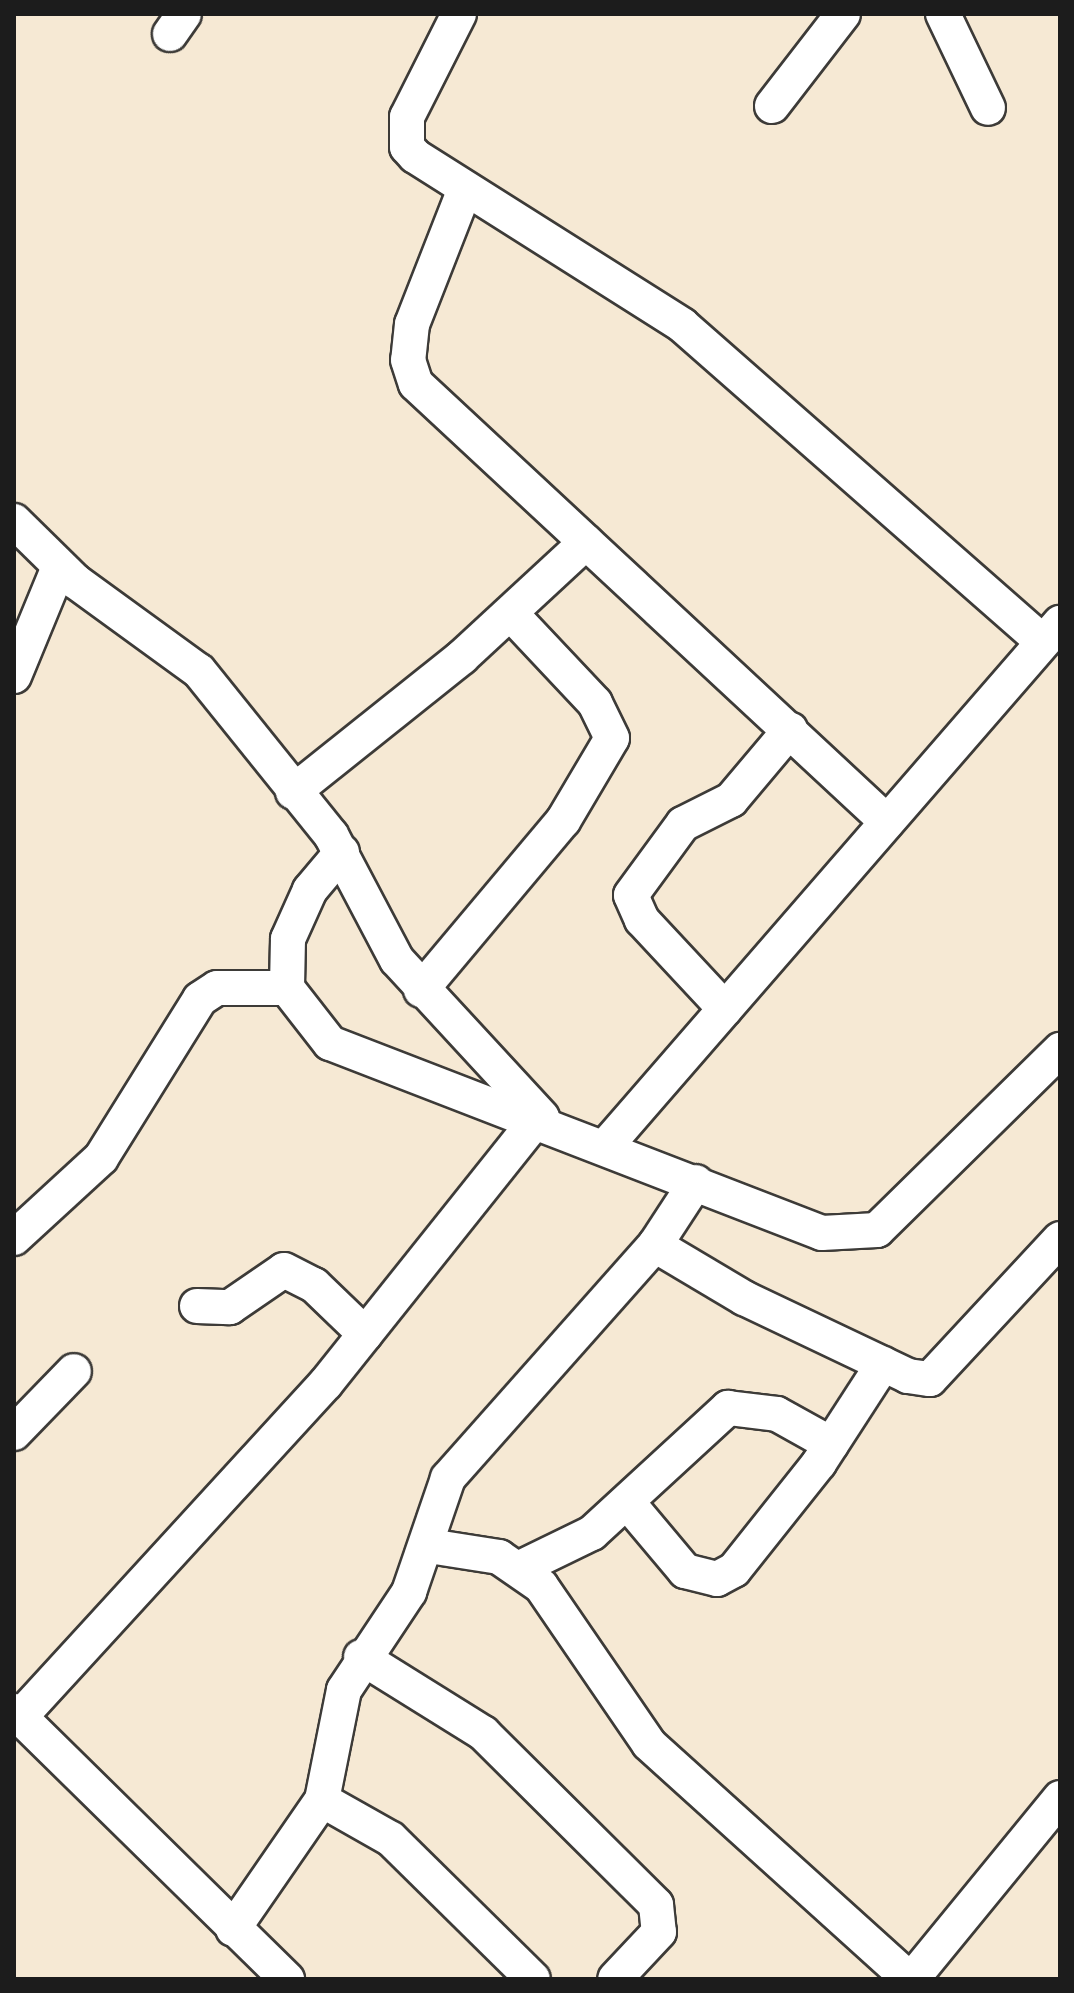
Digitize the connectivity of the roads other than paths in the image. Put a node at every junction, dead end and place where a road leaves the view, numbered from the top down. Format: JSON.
{"nodes":[{"id":1,"x":459,"y":14,"type":"edge"},
{"id":2,"x":843,"y":14,"type":"edge"},
{"id":3,"x":943,"y":14,"type":"edge"},
{"id":4,"x":772,"y":106,"type":"dead end"},
{"id":5,"x":988,"y":108,"type":"dead end"},
{"id":6,"x":465,"y":189,"type":"junction"},
{"id":7,"x":14,"y":521,"type":"edge"},
{"id":8,"x":586,"y":542,"type":"junction"},
{"id":9,"x":59,"y":567,"type":"junction"},
{"id":10,"x":511,"y":614,"type":"junction"},
{"id":11,"x":1052,"y":632,"type":"edge"},
{"id":12,"x":14,"y":676,"type":"edge"},
{"id":13,"x":790,"y":730,"type":"junction"},
{"id":14,"x":293,"y":792,"type":"junction"},
{"id":15,"x":887,"y":822,"type":"junction"},
{"id":16,"x":342,"y":852,"type":"junction"},
{"id":17,"x":287,"y":988,"type":"junction"},
{"id":18,"x":421,"y":990,"type":"junction"},
{"id":19,"x":725,"y":1009,"type":"junction"},
{"id":20,"x":1060,"y":1050,"type":"edge"},
{"id":21,"x":542,"y":1121,"type":"junction"},
{"id":22,"x":606,"y":1146,"type":"junction"},
{"id":23,"x":696,"y":1182,"type":"junction"},
{"id":24,"x":14,"y":1238,"type":"edge"},
{"id":25,"x":1060,"y":1239,"type":"edge"},
{"id":26,"x":655,"y":1245,"type":"junction"},
{"id":27,"x":197,"y":1306,"type":"dead end"},
{"id":28,"x":365,"y":1334,"type":"junction"},
{"id":29,"x":883,"y":1364,"type":"junction"},
{"id":30,"x":74,"y":1371,"type":"dead end"},
{"id":31,"x":14,"y":1433,"type":"edge"},
{"id":32,"x":831,"y":1444,"type":"junction"},
{"id":33,"x":628,"y":1503,"type":"junction"},
{"id":34,"x":429,"y":1546,"type":"junction"},
{"id":35,"x":520,"y":1568,"type":"junction"},
{"id":36,"x":361,"y":1657,"type":"junction"},
{"id":37,"x":17,"y":1714,"type":"edge"},
{"id":38,"x":1060,"y":1798,"type":"edge"},
{"id":39,"x":322,"y":1800,"type":"junction"},
{"id":40,"x":233,"y":1929,"type":"junction"},
{"id":41,"x":277,"y":1976,"type":"edge"},
{"id":42,"x":533,"y":1979,"type":"edge"},
{"id":43,"x":615,"y":1979,"type":"edge"},
{"id":44,"x":910,"y":1979,"type":"edge"}],
"edges":[{"from":1,"to":6,"type":"street"},
{"from":2,"to":4,"type":"street"},
{"from":3,"to":5,"type":"street"},
{"from":6,"to":8,"type":"street"},
{"from":6,"to":11,"type":"street"},
{"from":7,"to":9,"type":"street"},
{"from":8,"to":10,"type":"street"},
{"from":8,"to":13,"type":"street"},
{"from":9,"to":12,"type":"street"},
{"from":9,"to":14,"type":"street"},
{"from":10,"to":14,"type":"street"},
{"from":10,"to":18,"type":"street"},
{"from":11,"to":15,"type":"street"},
{"from":13,"to":15,"type":"street"},
{"from":13,"to":19,"type":"street"},
{"from":14,"to":16,"type":"street"},
{"from":15,"to":19,"type":"street"},
{"from":16,"to":17,"type":"street"},
{"from":16,"to":18,"type":"street"},
{"from":17,"to":21,"type":"street"},
{"from":17,"to":24,"type":"street"},
{"from":18,"to":21,"type":"street"},
{"from":19,"to":22,"type":"street"},
{"from":20,"to":23,"type":"street"},
{"from":21,"to":22,"type":"street"},
{"from":21,"to":28,"type":"street"},
{"from":22,"to":23,"type":"street"},
{"from":23,"to":26,"type":"street"},
{"from":25,"to":29,"type":"street"},
{"from":26,"to":29,"type":"street"},
{"from":26,"to":34,"type":"street"},
{"from":27,"to":28,"type":"street"},
{"from":28,"to":37,"type":"street"},
{"from":29,"to":32,"type":"street"},
{"from":30,"to":31,"type":"street"},
{"from":32,"to":33,"type":"street"},
{"from":32,"to":33,"type":"street"},
{"from":33,"to":35,"type":"street"},
{"from":34,"to":35,"type":"street"},
{"from":34,"to":36,"type":"street"},
{"from":35,"to":44,"type":"street"},
{"from":36,"to":39,"type":"street"},
{"from":36,"to":43,"type":"street"},
{"from":37,"to":40,"type":"street"},
{"from":38,"to":44,"type":"street"},
{"from":39,"to":40,"type":"street"},
{"from":39,"to":42,"type":"street"},
{"from":40,"to":41,"type":"street"}]}
